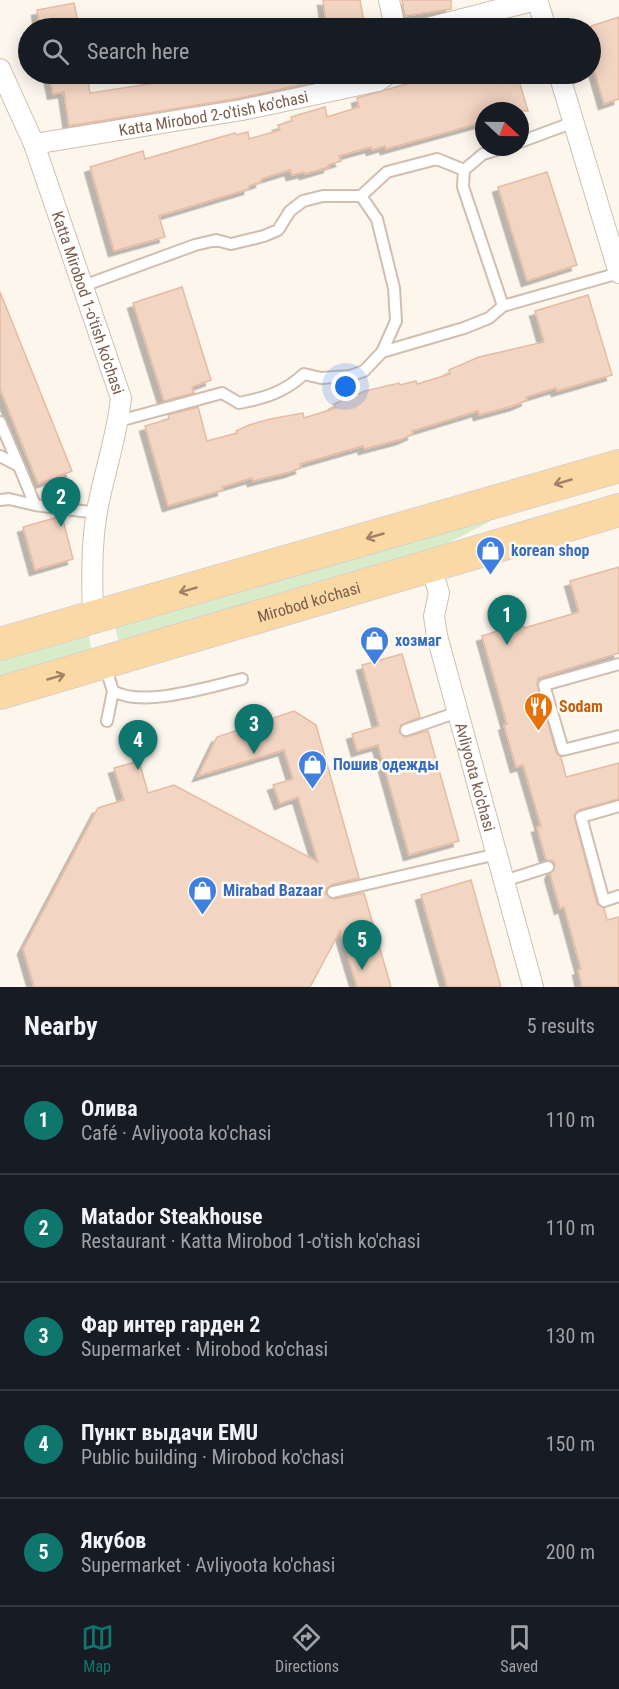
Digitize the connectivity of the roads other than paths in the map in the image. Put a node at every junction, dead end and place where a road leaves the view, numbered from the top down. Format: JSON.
{"nodes":[{"id":1,"x":389,"y":0,"type":"edge"},
{"id":2,"x":537,"y":0,"type":"edge"},
{"id":3,"x":393,"y":18,"type":"edge"},
{"id":4,"x":467,"y":18,"type":"edge"},
{"id":5,"x":543,"y":18,"type":"edge"},
{"id":6,"x":0,"y":69,"type":"edge"},
{"id":7,"x":364,"y":84,"type":"edge"},
{"id":8,"x":562,"y":84,"type":"edge"},
{"id":9,"x":8,"y":102,"type":"edge"},
{"id":10,"x":574,"y":122,"type":"junction"},
{"id":11,"x":529,"y":139,"type":"edge"},
{"id":12,"x":34,"y":144,"type":"junction"},
{"id":13,"x":481,"y":156,"type":"edge"},
{"id":14,"x":465,"y":170,"type":"junction"},
{"id":15,"x":361,"y":196,"type":"junction"},
{"id":16,"x":619,"y":273,"type":"edge"},
{"id":17,"x":83,"y":286,"type":"junction"},
{"id":18,"x":503,"y":306,"type":"junction"},
{"id":19,"x":382,"y":352,"type":"junction"},
{"id":20,"x":119,"y":421,"type":"junction"},
{"id":21,"x":0,"y":422,"type":"edge"},
{"id":22,"x":0,"y":456,"type":"edge"},
{"id":23,"x":19,"y":466,"type":"junction"},
{"id":24,"x":616,"y":467,"type":"edge"},
{"id":25,"x":0,"y":500,"type":"edge"},
{"id":26,"x":35,"y":505,"type":"junction"},
{"id":27,"x":619,"y":508,"type":"edge"},
{"id":28,"x":97,"y":513,"type":"junction"},
{"id":29,"x":432,"y":566,"type":"junction"},
{"id":30,"x":93,"y":617,"type":"junction"},
{"id":31,"x":0,"y":644,"type":"edge"},
{"id":32,"x":619,"y":664,"type":"edge"},
{"id":33,"x":109,"y":677,"type":"junction"},
{"id":34,"x":242,"y":679,"type":"dead end"},
{"id":35,"x":0,"y":693,"type":"edge"},
{"id":36,"x":458,"y":712,"type":"junction"},
{"id":37,"x":107,"y":721,"type":"dead end"},
{"id":38,"x":406,"y":729,"type":"dead end"},
{"id":39,"x":619,"y":736,"type":"edge"},
{"id":40,"x":619,"y":806,"type":"edge"},
{"id":41,"x":496,"y":854,"type":"junction"},
{"id":42,"x":548,"y":867,"type":"dead end"},
{"id":43,"x":504,"y":881,"type":"junction"},
{"id":44,"x":333,"y":892,"type":"dead end"},
{"id":45,"x":619,"y":896,"type":"edge"},
{"id":46,"x":533,"y":987,"type":"edge"}],
"edges":[{"from":1,"to":3,"type":"street"},
{"from":2,"to":4,"type":"street"},
{"from":2,"to":5,"type":"street"},
{"from":6,"to":9,"type":"street","name":"Katta Mirobod 1-o'tish ko'chasi"},
{"from":7,"to":12,"type":"street","name":"Katta Mirobod 2-o'tish ko'chasi"},
{"from":8,"to":10,"type":"street"},
{"from":9,"to":12,"type":"street","name":"Katta Mirobod 1-o'tish ko'chasi"},
{"from":10,"to":11,"type":"lane"},
{"from":10,"to":16,"type":"street"},
{"from":12,"to":17,"type":"street","name":"Katta Mirobod 1-o'tish ko'chasi"},
{"from":13,"to":14,"type":"lane"},
{"from":14,"to":15,"type":"lane"},
{"from":14,"to":18,"type":"lane"},
{"from":15,"to":17,"type":"lane"},
{"from":15,"to":19,"type":"lane"},
{"from":16,"to":18,"type":"lane"},
{"from":17,"to":20,"type":"street","name":"Katta Mirobod 1-o'tish ko'chasi"},
{"from":18,"to":19,"type":"lane"},
{"from":19,"to":20,"type":"lane"},
{"from":20,"to":28,"type":"street","name":"Katta Mirobod 1-o'tish ko'chasi"},
{"from":21,"to":23,"type":"lane"},
{"from":22,"to":23,"type":"lane"},
{"from":23,"to":26,"type":"lane"},
{"from":24,"to":27,"type":"main road"},
{"from":24,"to":30,"type":"main road","one_way":true},
{"from":25,"to":26,"type":"lane"},
{"from":26,"to":28,"type":"lane"},
{"from":27,"to":29,"type":"main road","name":"Mirobod ko'chasi"},
{"from":28,"to":30,"type":"street","name":"Katta Mirobod 1-o'tish ko'chasi"},
{"from":29,"to":33,"type":"main road","name":"Mirobod ko'chasi"},
{"from":29,"to":36,"type":"street","name":"Avliyoota ko'chasi"},
{"from":30,"to":31,"type":"main road"},
{"from":32,"to":39,"type":"lane"},
{"from":33,"to":34,"type":"lane"},
{"from":35,"to":33,"type":"main road","name":"Mirobod ko'chasi","one_way":true},
{"from":33,"to":37,"type":"lane"},
{"from":36,"to":38,"type":"lane"},
{"from":36,"to":41,"type":"street","name":"Avliyoota ko'chasi"},
{"from":40,"to":45,"type":"lane"},
{"from":41,"to":43,"type":"street","name":"Avliyoota ko'chasi"},
{"from":41,"to":44,"type":"lane"},
{"from":42,"to":43,"type":"lane"},
{"from":43,"to":46,"type":"street","name":"Avliyoota ko'chasi"}]}
